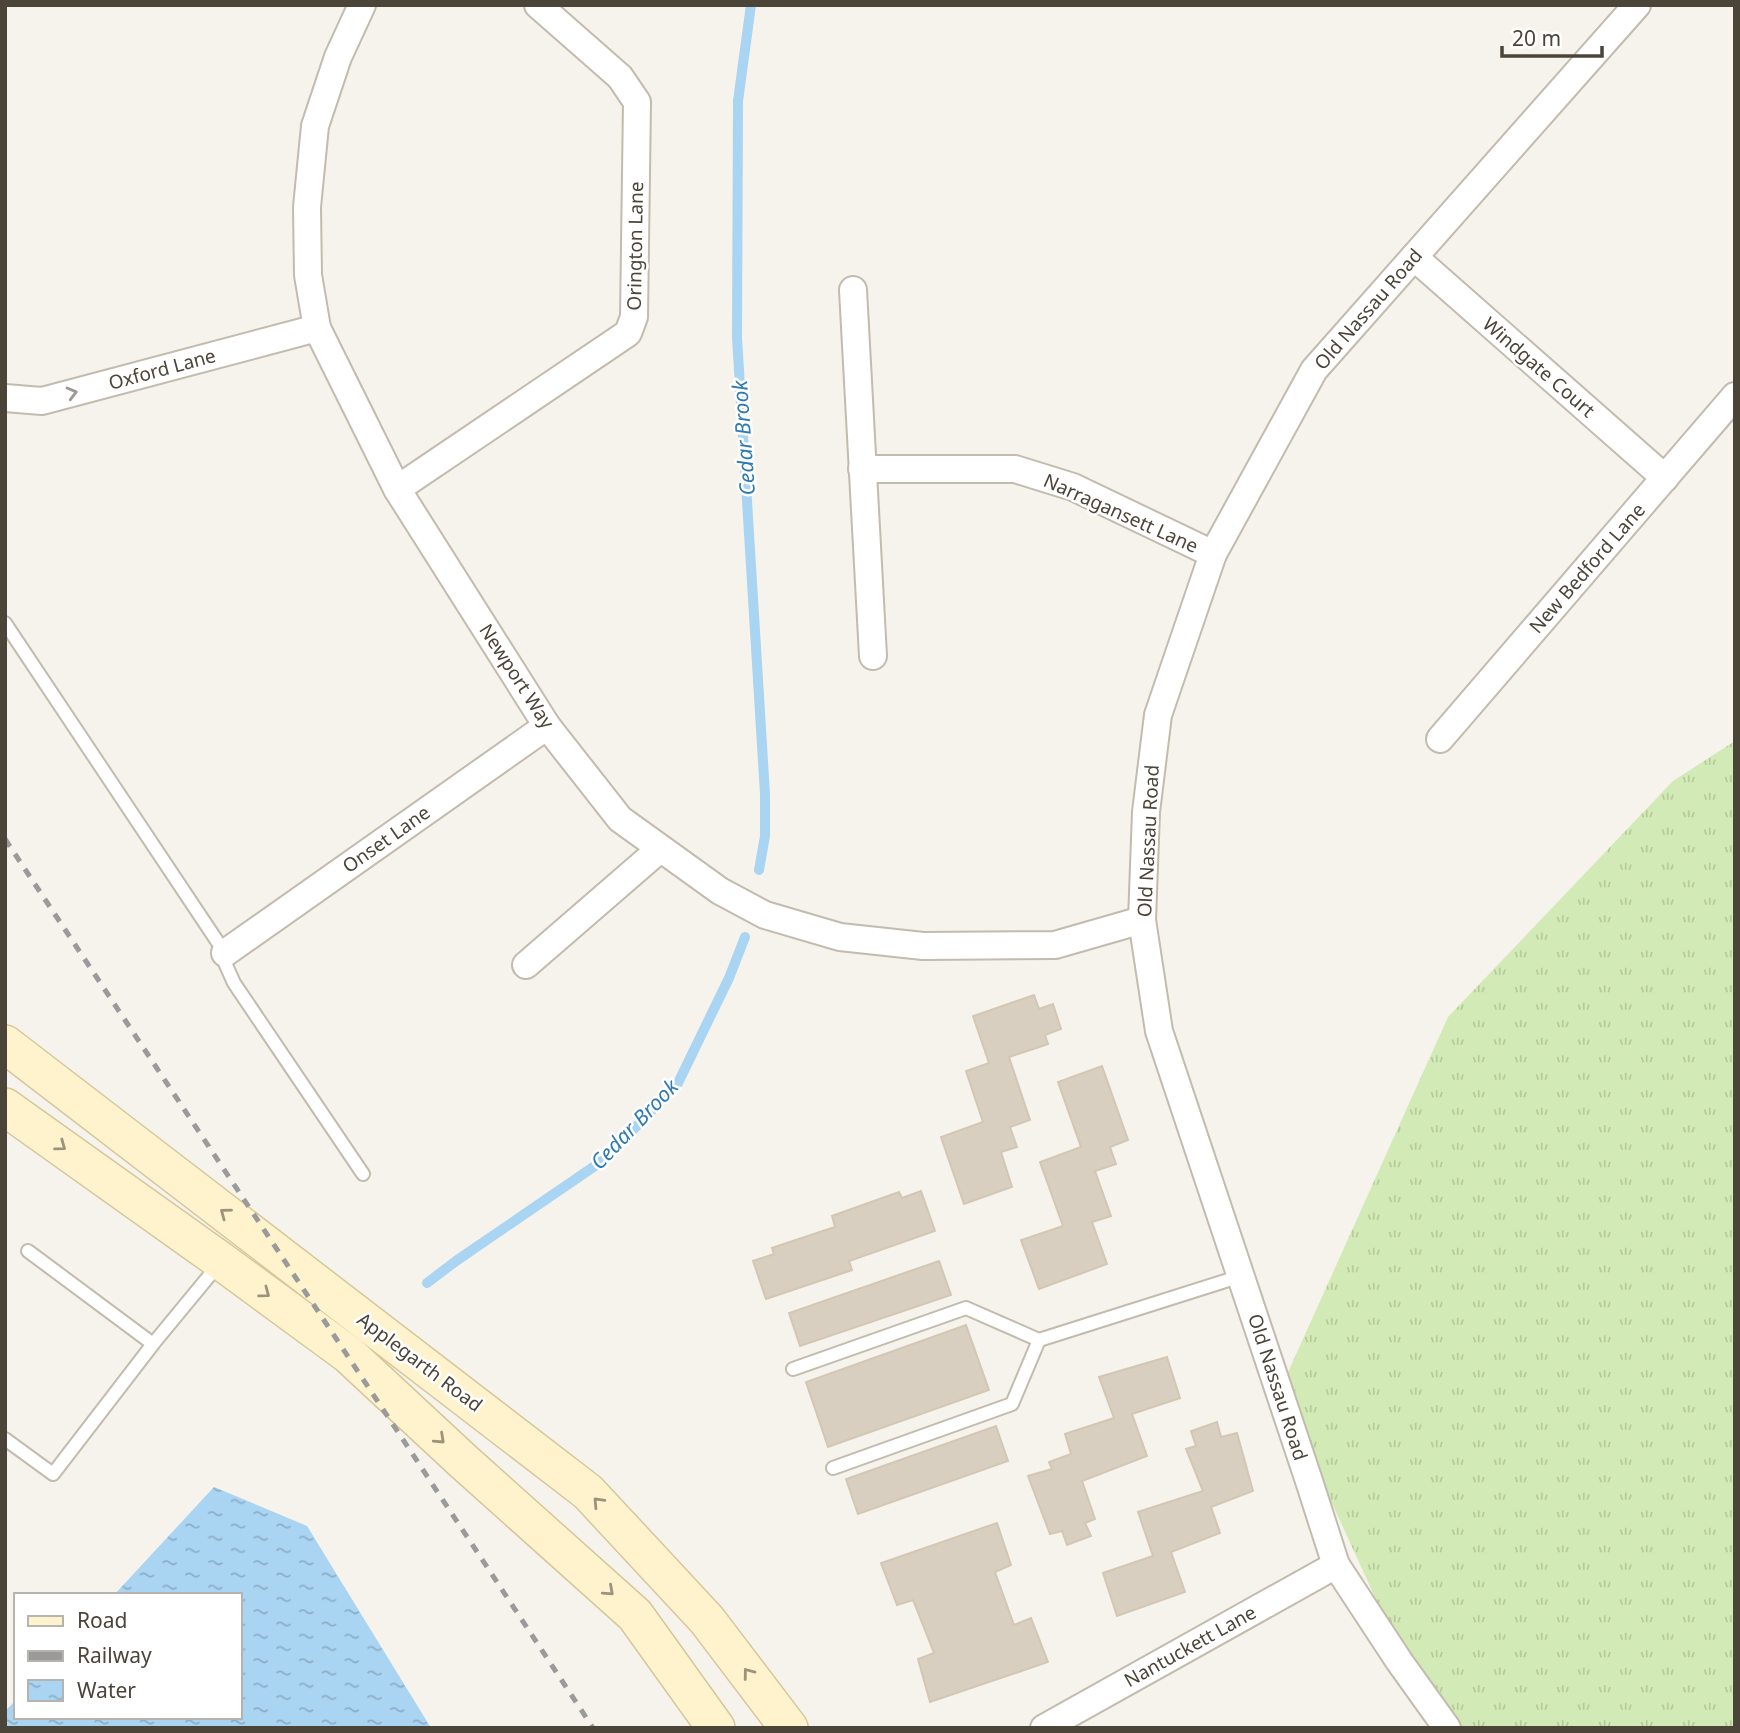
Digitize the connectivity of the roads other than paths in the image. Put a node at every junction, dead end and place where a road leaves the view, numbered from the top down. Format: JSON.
{"nodes":[{"id":1,"x":362,"y":5,"type":"edge"},
{"id":2,"x":538,"y":5,"type":"edge"},
{"id":3,"x":1637,"y":5,"type":"edge"},
{"id":4,"x":1414,"y":257,"type":"junction"},
{"id":5,"x":853,"y":290,"type":"dead end"},
{"id":6,"x":317,"y":328,"type":"junction"},
{"id":7,"x":1735,"y":396,"type":"edge"},
{"id":8,"x":5,"y":398,"type":"edge"},
{"id":9,"x":862,"y":469,"type":"junction"},
{"id":10,"x":1665,"y":478,"type":"junction"},
{"id":11,"x":397,"y":489,"type":"junction"},
{"id":12,"x":1213,"y":554,"type":"junction"},
{"id":13,"x":5,"y":623,"type":"edge"},
{"id":14,"x":873,"y":656,"type":"dead end"},
{"id":15,"x":548,"y":726,"type":"junction"},
{"id":16,"x":1440,"y":739,"type":"dead end"},
{"id":17,"x":660,"y":849,"type":"junction"},
{"id":18,"x":1142,"y":920,"type":"junction"},
{"id":19,"x":225,"y":953,"type":"junction"},
{"id":20,"x":526,"y":965,"type":"dead end"},
{"id":21,"x":5,"y":1044,"type":"edge"},
{"id":22,"x":5,"y":1107,"type":"edge"},
{"id":23,"x":363,"y":1174,"type":"dead end"},
{"id":24,"x":28,"y":1251,"type":"dead end"},
{"id":25,"x":221,"y":1261,"type":"junction"},
{"id":26,"x":1241,"y":1276,"type":"junction"},
{"id":27,"x":1039,"y":1340,"type":"junction"},
{"id":28,"x":153,"y":1344,"type":"junction"},
{"id":29,"x":793,"y":1370,"type":"dead end"},
{"id":30,"x":5,"y":1439,"type":"edge"},
{"id":31,"x":832,"y":1468,"type":"dead end"},
{"id":32,"x":1336,"y":1565,"type":"junction"},
{"id":33,"x":716,"y":1728,"type":"edge"},
{"id":34,"x":789,"y":1728,"type":"edge"},
{"id":35,"x":1044,"y":1728,"type":"edge"},
{"id":36,"x":1447,"y":1728,"type":"edge"}],
"edges":[{"from":1,"to":6,"type":"street","name":"Newport Way"},
{"from":2,"to":11,"type":"street","name":"Orington Lane"},
{"from":3,"to":4,"type":"street","name":"Old Nassau Road"},
{"from":4,"to":10,"type":"street","name":"Windgate Court"},
{"from":4,"to":12,"type":"street","name":"Old Nassau Road"},
{"from":5,"to":9,"type":"street"},
{"from":8,"to":6,"type":"street","name":"Oxford Lane","one_way":true},
{"from":6,"to":11,"type":"street","name":"Newport Way"},
{"from":7,"to":10,"type":"street","name":"New Bedford Lane"},
{"from":9,"to":12,"type":"street","name":"Narragansett Lane"},
{"from":9,"to":14,"type":"street"},
{"from":10,"to":16,"type":"street","name":"New Bedford Lane"},
{"from":11,"to":15,"type":"street","name":"Newport Way"},
{"from":12,"to":18,"type":"street","name":"Old Nassau Road"},
{"from":13,"to":19,"type":"lane"},
{"from":15,"to":17,"type":"street","name":"Newport Way"},
{"from":15,"to":19,"type":"street","name":"Onset Lane"},
{"from":17,"to":18,"type":"street","name":"Newport Way"},
{"from":17,"to":20,"type":"street"},
{"from":18,"to":26,"type":"street","name":"Old Nassau Road"},
{"from":19,"to":23,"type":"lane"},
{"from":34,"to":21,"type":"main road","name":"Applegarth Road","one_way":true},
{"from":22,"to":25,"type":"main road","name":"Applegarth Road","one_way":true},
{"from":24,"to":28,"type":"lane"},
{"from":25,"to":28,"type":"lane"},
{"from":25,"to":33,"type":"main road","name":"Applegarth Road","one_way":true},
{"from":26,"to":27,"type":"lane"},
{"from":26,"to":32,"type":"street","name":"Old Nassau Road"},
{"from":27,"to":29,"type":"lane"},
{"from":27,"to":31,"type":"lane"},
{"from":28,"to":30,"type":"lane"},
{"from":32,"to":35,"type":"street","name":"Nantuckett Lane"},
{"from":32,"to":36,"type":"street","name":"Old Nassau Road"}]}
